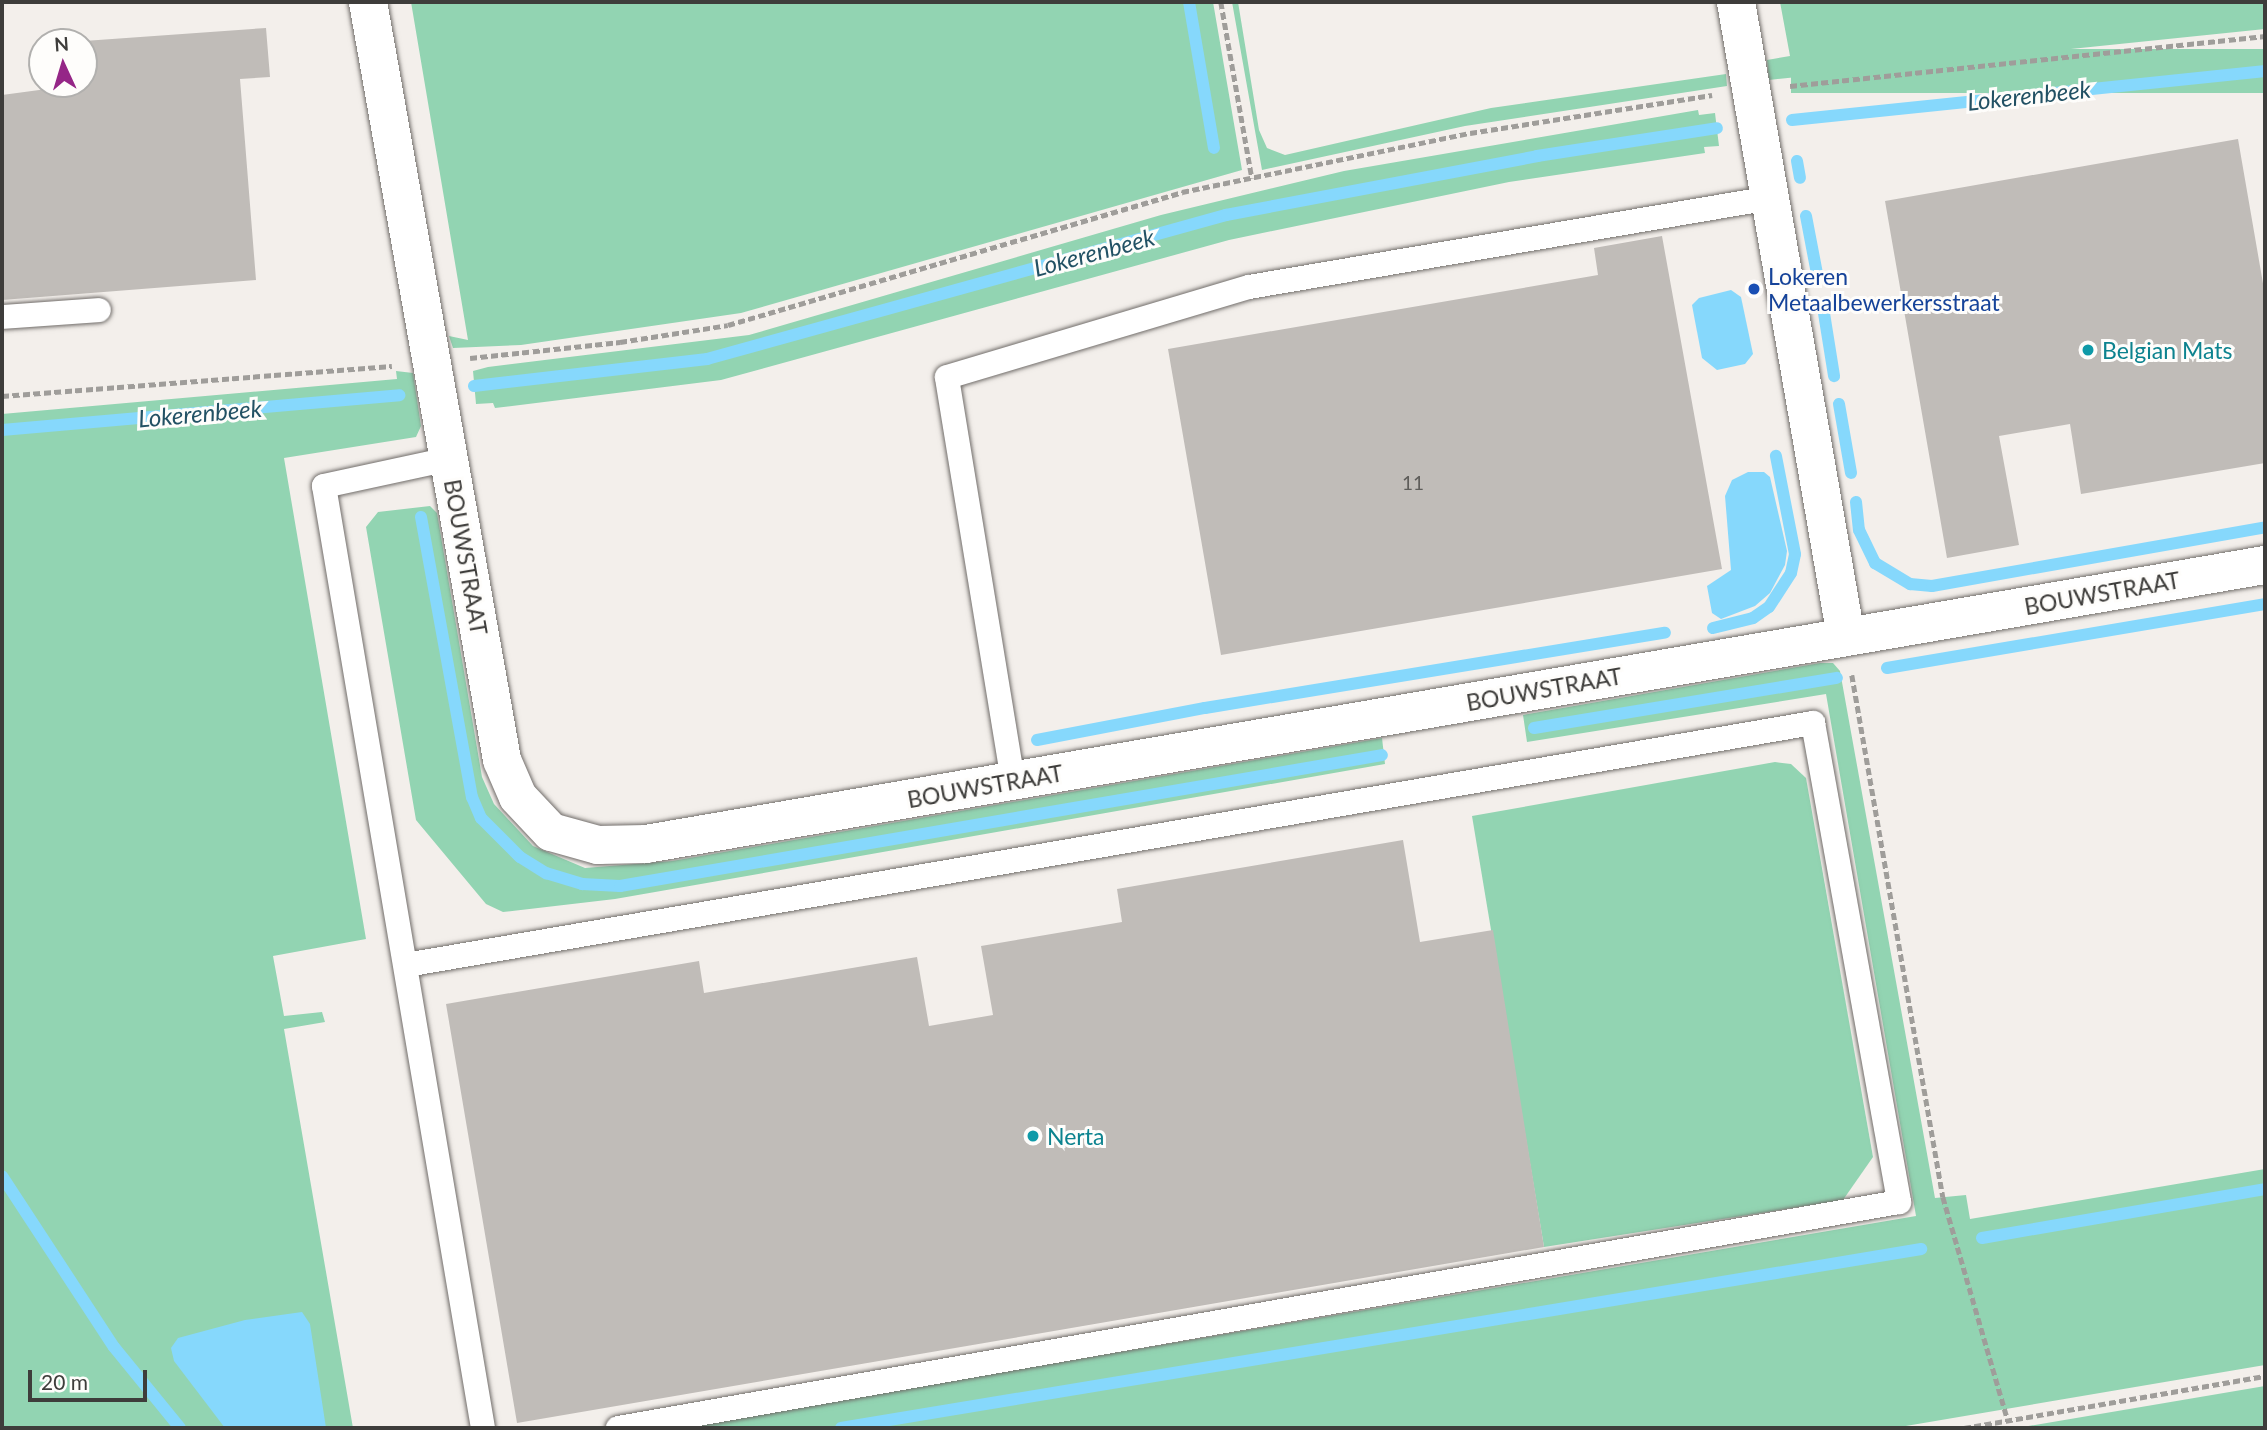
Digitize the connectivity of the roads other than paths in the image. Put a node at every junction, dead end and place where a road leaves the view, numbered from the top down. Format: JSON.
{"nodes":[{"id":1,"x":368,"y":2,"type":"edge"},
{"id":2,"x":1736,"y":2,"type":"edge"},
{"id":3,"x":1770,"y":198,"type":"junction"},
{"id":4,"x":99,"y":310,"type":"dead end"},
{"id":5,"x":2,"y":317,"type":"edge"},
{"id":6,"x":449,"y":459,"type":"junction"},
{"id":7,"x":2265,"y":565,"type":"edge"},
{"id":8,"x":1846,"y":637,"type":"junction"},
{"id":9,"x":1013,"y":781,"type":"junction"},
{"id":10,"x":406,"y":965,"type":"junction"},
{"id":11,"x":483,"y":1428,"type":"edge"},
{"id":12,"x":618,"y":1428,"type":"edge"}],
"edges":[{"from":1,"to":6,"type":"street","name":"BOUWSTRAAT"},
{"from":2,"to":3,"type":"street"},
{"from":3,"to":8,"type":"street"},
{"from":3,"to":9,"type":"lane"},
{"from":4,"to":5,"type":"lane"},
{"from":6,"to":9,"type":"street","name":"BOUWSTRAAT"},
{"from":6,"to":10,"type":"lane"},
{"from":7,"to":8,"type":"street","name":"BOUWSTRAAT"},
{"from":8,"to":9,"type":"street","name":"BOUWSTRAAT"},
{"from":10,"to":11,"type":"lane"},
{"from":10,"to":12,"type":"lane"}]}
